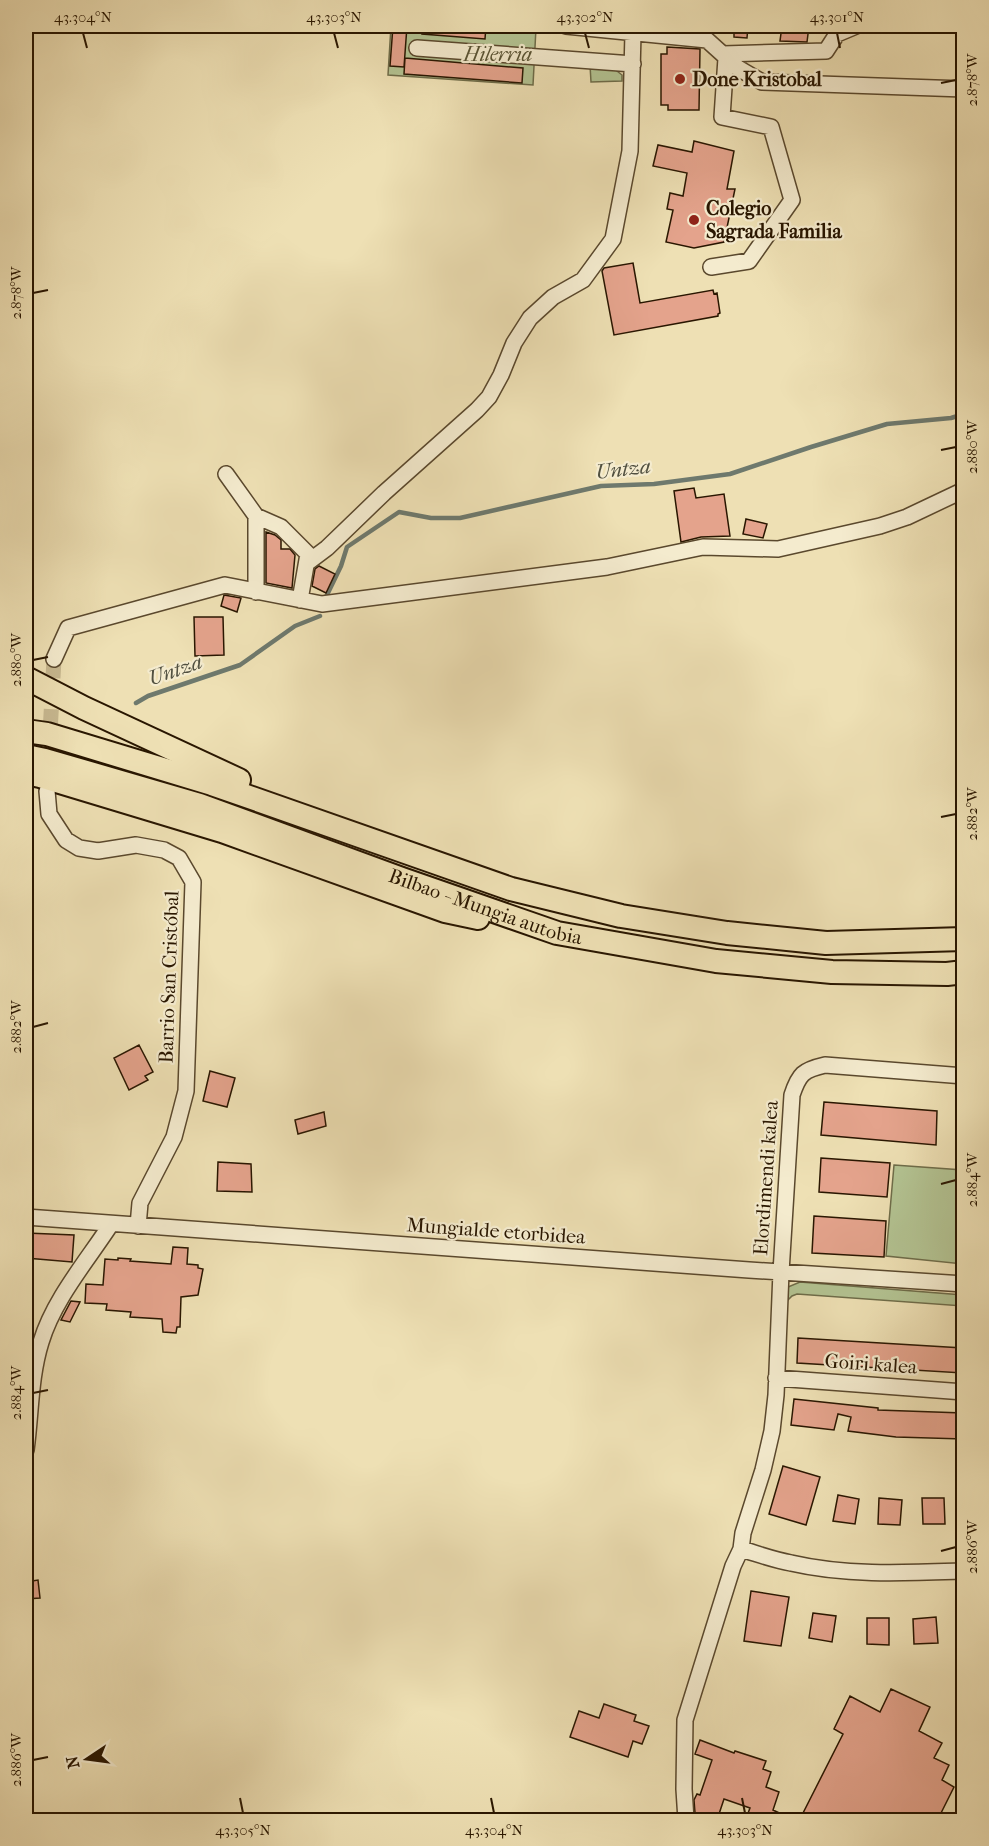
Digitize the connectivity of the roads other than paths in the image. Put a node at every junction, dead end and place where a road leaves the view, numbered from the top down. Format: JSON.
{"nodes":[{"id":1,"x":566,"y":26,"type":"edge"},
{"id":2,"x":856,"y":26,"type":"edge"},
{"id":3,"x":653,"y":30,"type":"edge"},
{"id":4,"x":835,"y":30,"type":"edge"},
{"id":5,"x":633,"y":33,"type":"junction"},
{"id":6,"x":417,"y":48,"type":"dead end"},
{"id":7,"x":724,"y":56,"type":"junction"},
{"id":8,"x":633,"y":64,"type":"junction"},
{"id":9,"x":963,"y":89,"type":"edge"},
{"id":10,"x":711,"y":267,"type":"dead end"},
{"id":11,"x":226,"y":474,"type":"dead end"},
{"id":12,"x":963,"y":490,"type":"edge"},
{"id":13,"x":256,"y":516,"type":"junction"},
{"id":14,"x":307,"y":563,"type":"junction"},
{"id":15,"x":255,"y":592,"type":"junction"},
{"id":16,"x":300,"y":600,"type":"junction"},
{"id":17,"x":54,"y":658,"type":"tunnel mouth"},
{"id":18,"x":26,"y":678,"type":"edge"},
{"id":19,"x":26,"y":731,"type":"edge"},
{"id":20,"x":26,"y":756,"type":"edge"},
{"id":21,"x":26,"y":773,"type":"edge"},
{"id":22,"x":47,"y":791,"type":"dead end"},
{"id":23,"x":341,"y":828,"type":"junction"},
{"id":24,"x":557,"y":933,"type":"junction"},
{"id":25,"x":963,"y":939,"type":"edge"},
{"id":26,"x":963,"y":972,"type":"edge"},
{"id":27,"x":963,"y":1076,"type":"edge"},
{"id":28,"x":26,"y":1217,"type":"edge"},
{"id":29,"x":111,"y":1224,"type":"junction"},
{"id":30,"x":138,"y":1226,"type":"junction"},
{"id":31,"x":781,"y":1272,"type":"junction"},
{"id":32,"x":963,"y":1284,"type":"edge"},
{"id":33,"x":776,"y":1378,"type":"junction"},
{"id":34,"x":963,"y":1392,"type":"edge"},
{"id":35,"x":28,"y":1412,"type":"edge"},
{"id":36,"x":26,"y":1450,"type":"edge"},
{"id":37,"x":741,"y":1549,"type":"junction"},
{"id":38,"x":963,"y":1571,"type":"edge"},
{"id":39,"x":686,"y":1821,"type":"edge"}],
"edges":[{"from":1,"to":5,"type":"street"},
{"from":2,"to":4,"type":"street"},
{"from":3,"to":5,"type":"street"},
{"from":3,"to":7,"type":"street"},
{"from":4,"to":7,"type":"street"},
{"from":5,"to":8,"type":"street"},
{"from":6,"to":8,"type":"street"},
{"from":7,"to":9,"type":"street"},
{"from":7,"to":10,"type":"street"},
{"from":8,"to":14,"type":"street"},
{"from":11,"to":13,"type":"street"},
{"from":12,"to":16,"type":"street"},
{"from":13,"to":14,"type":"street"},
{"from":13,"to":15,"type":"street"},
{"from":14,"to":16,"type":"street"},
{"from":15,"to":16,"type":"street"},
{"from":15,"to":17,"type":"street"},
{"from":18,"to":23,"type":"highway"},
{"from":19,"to":23,"type":"highway","name":"Bilbao - Mungia autobia"},
{"from":20,"to":24,"type":"highway","name":"Bilbao - Mungia autobia"},
{"from":21,"to":24,"type":"highway"},
{"from":22,"to":30,"type":"street","name":"Barrio San Cristóbal"},
{"from":23,"to":25,"type":"highway","name":"Bilbao - Mungia autobia"},
{"from":24,"to":26,"type":"highway","name":"Bilbao - Mungia autobia"},
{"from":27,"to":31,"type":"street","name":"Elordimendi kalea"},
{"from":28,"to":29,"type":"street","name":"Mungialde etorbidea"},
{"from":29,"to":30,"type":"street","name":"Mungialde etorbidea"},
{"from":29,"to":35,"type":"street"},
{"from":30,"to":31,"type":"street","name":"Mungialde etorbidea"},
{"from":31,"to":32,"type":"street","name":"Mungialde etorbidea"},
{"from":31,"to":33,"type":"street","name":"Elordimendi kalea"},
{"from":33,"to":34,"type":"street","name":"Goiri kalea"},
{"from":33,"to":37,"type":"street","name":"Elordimendi kalea"},
{"from":35,"to":36,"type":"street"},
{"from":37,"to":38,"type":"street"},
{"from":37,"to":39,"type":"street","name":"Elordimendi kalea"}]}
